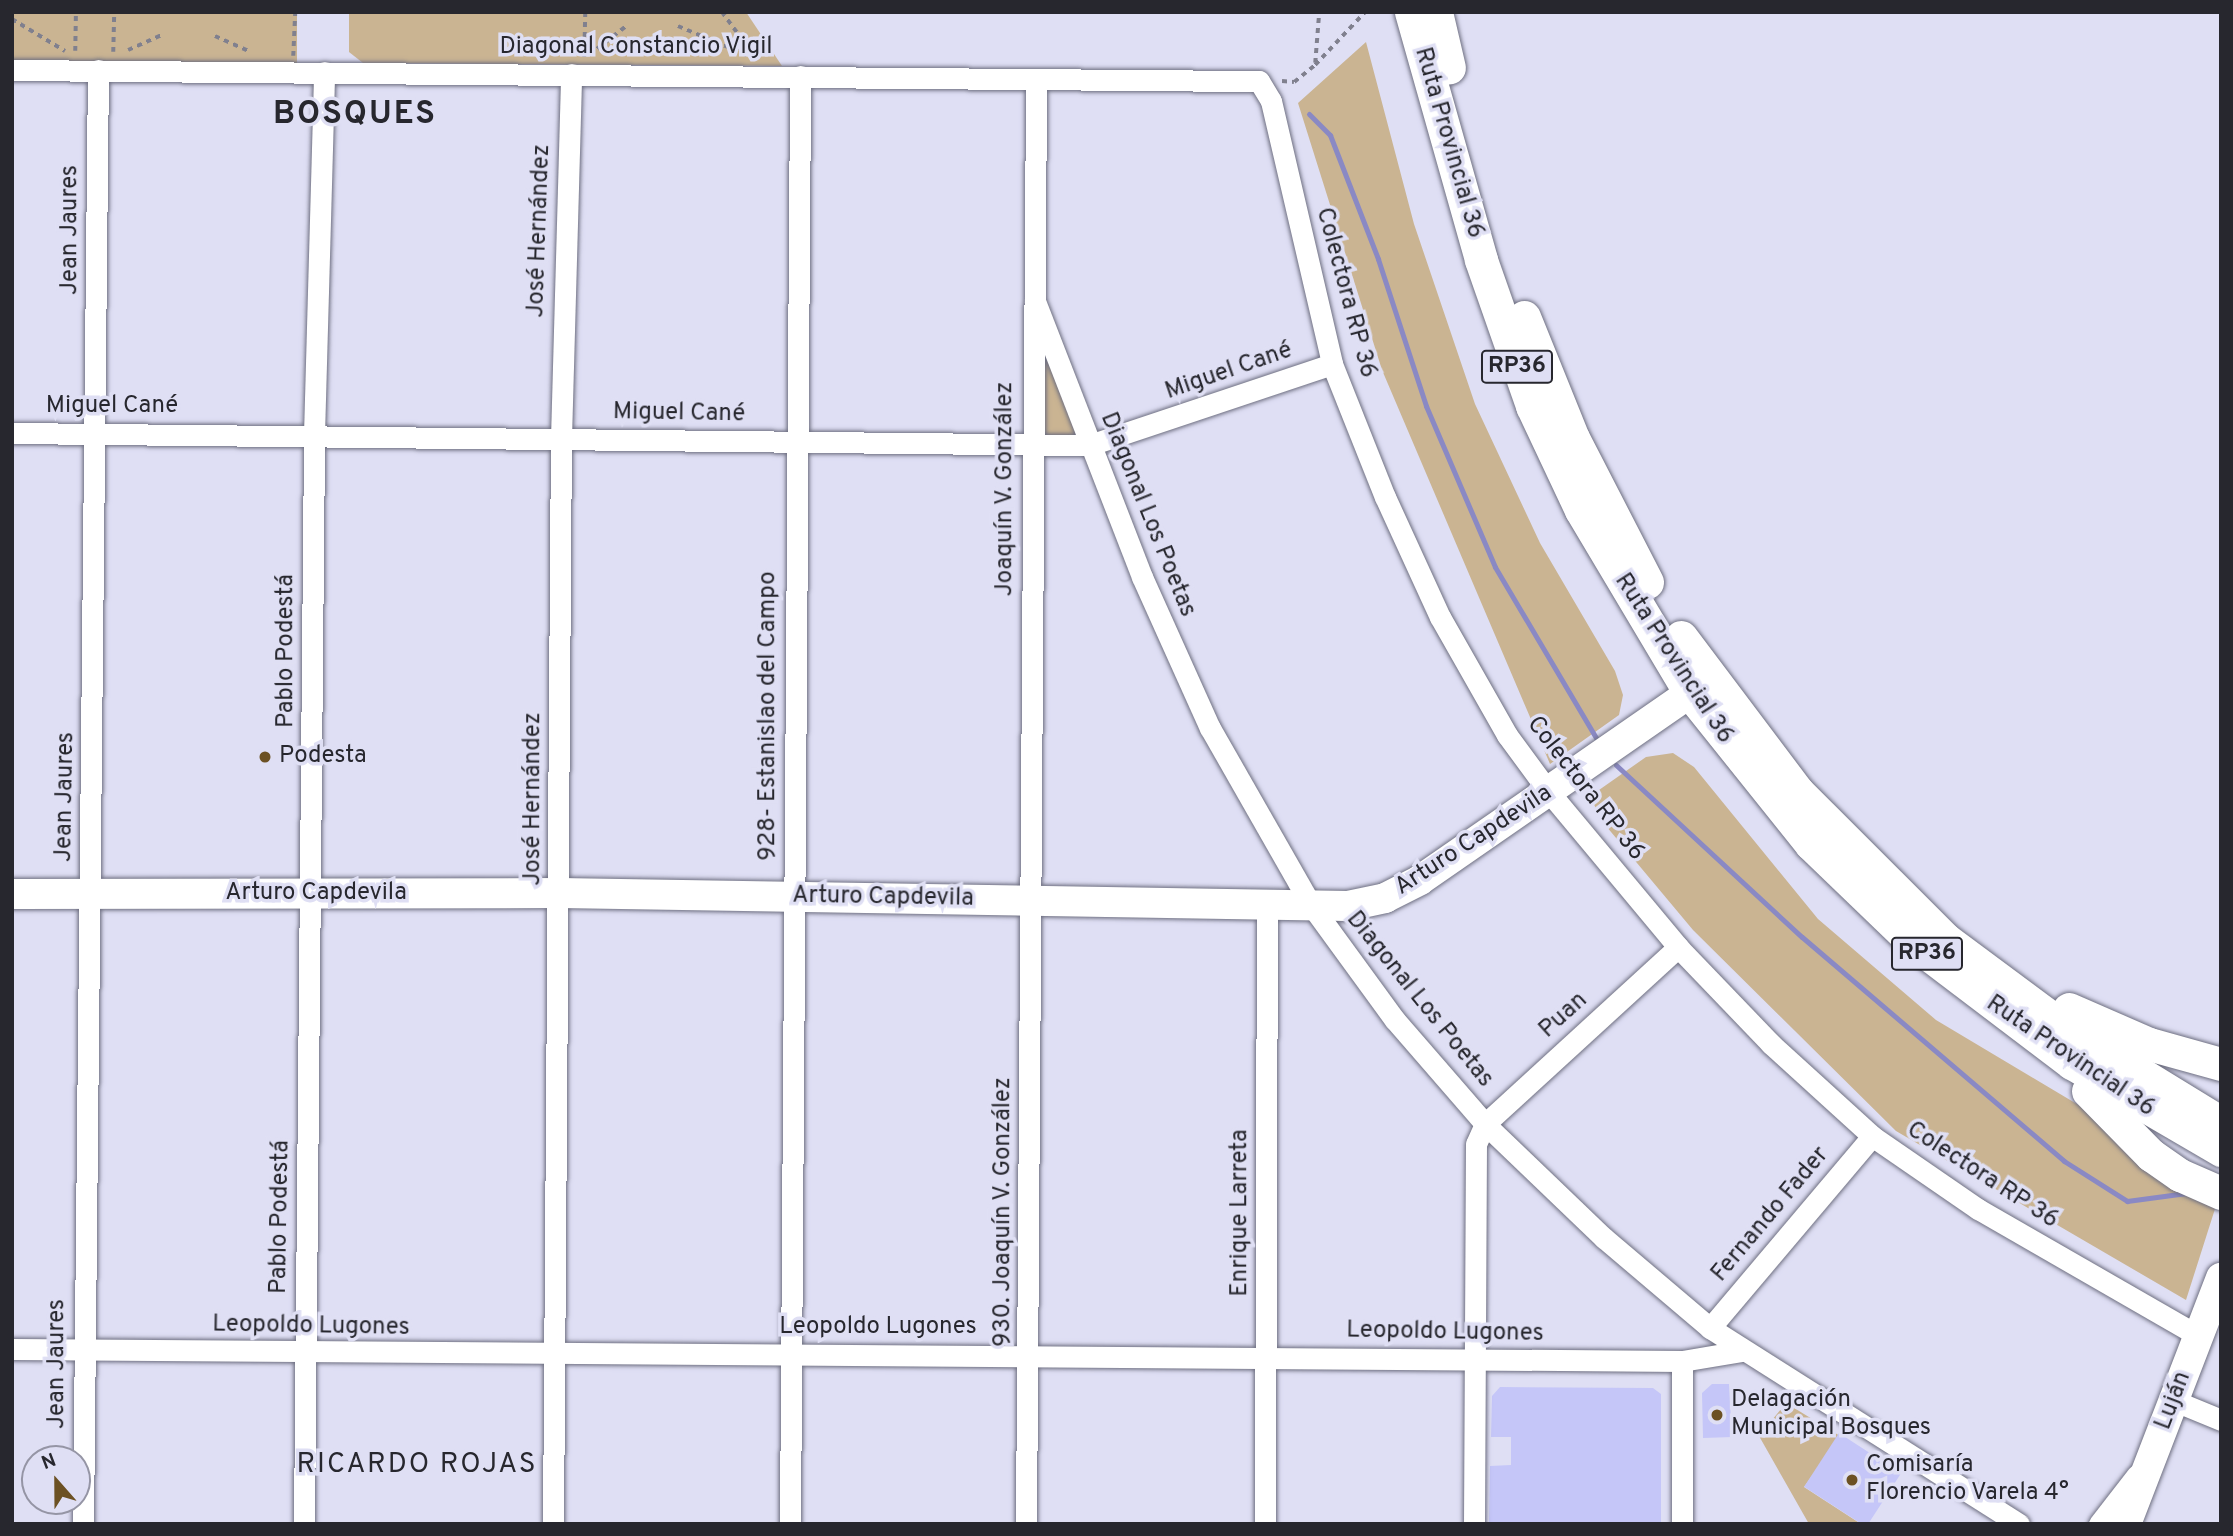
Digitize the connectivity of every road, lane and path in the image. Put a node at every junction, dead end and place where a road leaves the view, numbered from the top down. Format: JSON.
{"nodes":[{"id":1,"x":76,"y":12,"type":"edge"},
{"id":2,"x":114,"y":12,"type":"edge"},
{"id":3,"x":295,"y":12,"type":"edge"},
{"id":4,"x":585,"y":12,"type":"edge"},
{"id":5,"x":722,"y":12,"type":"edge"},
{"id":6,"x":1319,"y":12,"type":"edge"},
{"id":7,"x":1365,"y":12,"type":"edge"},
{"id":8,"x":1411,"y":12,"type":"edge"},
{"id":9,"x":1436,"y":12,"type":"edge"},
{"id":10,"x":12,"y":19,"type":"edge"},
{"id":11,"x":678,"y":26,"type":"dead end"},
{"id":12,"x":625,"y":27,"type":"dead end"},
{"id":13,"x":162,"y":35,"type":"dead end"},
{"id":14,"x":215,"y":36,"type":"dead end"},
{"id":15,"x":251,"y":53,"type":"dead end"},
{"id":16,"x":293,"y":59,"type":"dead end"},
{"id":17,"x":1315,"y":65,"type":"junction"},
{"id":18,"x":12,"y":70,"type":"edge"},
{"id":19,"x":99,"y":71,"type":"junction"},
{"id":20,"x":324,"y":72,"type":"junction"},
{"id":21,"x":571,"y":74,"type":"junction"},
{"id":22,"x":800,"y":76,"type":"junction"},
{"id":23,"x":1036,"y":79,"type":"junction"},
{"id":24,"x":1259,"y":81,"type":"junction"},
{"id":25,"x":1035,"y":301,"type":"junction"},
{"id":26,"x":1332,"y":364,"type":"junction"},
{"id":27,"x":12,"y":433,"type":"edge"},
{"id":28,"x":96,"y":433,"type":"junction"},
{"id":29,"x":314,"y":435,"type":"junction"},
{"id":30,"x":561,"y":438,"type":"junction"},
{"id":31,"x":795,"y":442,"type":"junction"},
{"id":32,"x":1032,"y":445,"type":"junction"},
{"id":33,"x":1090,"y":445,"type":"junction"},
{"id":34,"x":1690,"y":693,"type":"junction"},
{"id":35,"x":1549,"y":792,"type":"junction"},
{"id":36,"x":1886,"y":884,"type":"junction"},
{"id":37,"x":561,"y":893,"type":"junction"},
{"id":38,"x":12,"y":894,"type":"edge"},
{"id":39,"x":91,"y":895,"type":"junction"},
{"id":40,"x":312,"y":895,"type":"junction"},
{"id":41,"x":795,"y":896,"type":"junction"},
{"id":42,"x":1031,"y":900,"type":"junction"},
{"id":43,"x":1267,"y":902,"type":"junction"},
{"id":44,"x":1311,"y":905,"type":"junction"},
{"id":45,"x":1678,"y":947,"type":"junction"},
{"id":46,"x":1989,"y":1004,"type":"junction"},
{"id":47,"x":2221,"y":1064,"type":"edge"},
{"id":48,"x":2221,"y":1123,"type":"edge"},
{"id":49,"x":1485,"y":1124,"type":"junction"},
{"id":50,"x":1872,"y":1136,"type":"junction"},
{"id":51,"x":2221,"y":1150,"type":"edge"},
{"id":52,"x":2221,"y":1193,"type":"edge"},
{"id":53,"x":2221,"y":1278,"type":"edge"},
{"id":54,"x":1710,"y":1328,"type":"junction"},
{"id":55,"x":2199,"y":1336,"type":"junction"},
{"id":56,"x":12,"y":1349,"type":"edge"},
{"id":57,"x":84,"y":1349,"type":"junction"},
{"id":58,"x":1742,"y":1351,"type":"junction"},
{"id":59,"x":306,"y":1354,"type":"junction"},
{"id":60,"x":794,"y":1354,"type":"junction"},
{"id":61,"x":553,"y":1355,"type":"junction"},
{"id":62,"x":1030,"y":1356,"type":"junction"},
{"id":63,"x":1267,"y":1356,"type":"junction"},
{"id":64,"x":1474,"y":1360,"type":"junction"},
{"id":65,"x":1682,"y":1361,"type":"junction"},
{"id":66,"x":2175,"y":1401,"type":"junction"},
{"id":67,"x":2221,"y":1420,"type":"edge"},
{"id":68,"x":2154,"y":1454,"type":"junction"},
{"id":69,"x":83,"y":1524,"type":"edge"},
{"id":70,"x":304,"y":1524,"type":"edge"},
{"id":71,"x":553,"y":1524,"type":"edge"},
{"id":72,"x":790,"y":1524,"type":"edge"},
{"id":73,"x":1026,"y":1524,"type":"edge"},
{"id":74,"x":1265,"y":1524,"type":"edge"},
{"id":75,"x":1474,"y":1524,"type":"edge"},
{"id":76,"x":1682,"y":1524,"type":"edge"},
{"id":77,"x":2019,"y":1524,"type":"edge"},
{"id":78,"x":2099,"y":1524,"type":"edge"},
{"id":79,"x":2126,"y":1524,"type":"edge"}],
"edges":[{"from":1,"to":10,"type":"path"},
{"from":2,"to":13,"type":"path"},
{"from":3,"to":16,"type":"path"},
{"from":4,"to":12,"type":"path"},
{"from":5,"to":11,"type":"path"},
{"from":6,"to":17,"type":"path"},
{"from":7,"to":17,"type":"path"},
{"from":8,"to":34,"type":"main road","name":"Ruta Provincial 36","number":"RP36"},
{"from":9,"to":36,"type":"main road","name":"Ruta Provincial 36","number":"RP36"},
{"from":14,"to":15,"type":"path"},
{"from":17,"to":24,"type":"path"},
{"from":18,"to":19,"type":"street","name":"Diagonal Constancio Vigil"},
{"from":19,"to":20,"type":"street","name":"Diagonal Constancio Vigil"},
{"from":19,"to":28,"type":"street","name":"Jean Jaures"},
{"from":20,"to":21,"type":"street","name":"Diagonal Constancio Vigil"},
{"from":20,"to":29,"type":"street","name":"Pablo Podestá"},
{"from":21,"to":22,"type":"street","name":"Diagonal Constancio Vigil"},
{"from":21,"to":30,"type":"street","name":"José Hernández"},
{"from":22,"to":23,"type":"street","name":"Diagonal Constancio Vigil"},
{"from":22,"to":31,"type":"street","name":"928- Estanislao del Campo"},
{"from":23,"to":24,"type":"street","name":"Diagonal Constancio Vigil"},
{"from":23,"to":25,"type":"street","name":"Joaquín V. González"},
{"from":24,"to":26,"type":"street","name":"Colectora RP 36"},
{"from":25,"to":32,"type":"street","name":"Joaquín V. González"},
{"from":25,"to":33,"type":"street","name":"Diagonal Los Poetas"},
{"from":26,"to":33,"type":"street","name":"Miguel Cané"},
{"from":26,"to":35,"type":"street","name":"Colectora RP 36"},
{"from":27,"to":28,"type":"street","name":"Miguel Cané"},
{"from":28,"to":29,"type":"street","name":"Miguel Cané"},
{"from":28,"to":39,"type":"street","name":"Jean Jaures"},
{"from":29,"to":30,"type":"street","name":"Miguel Cané"},
{"from":29,"to":40,"type":"street","name":"Pablo Podestá"},
{"from":30,"to":31,"type":"street","name":"Miguel Cané"},
{"from":30,"to":37,"type":"street","name":"José Hernández"},
{"from":31,"to":32,"type":"street","name":"Miguel Cané"},
{"from":31,"to":41,"type":"street","name":"928- Estanislao del Campo"},
{"from":32,"to":33,"type":"street","name":"Miguel Cané"},
{"from":32,"to":42,"type":"street","name":"Joaquín V. González"},
{"from":33,"to":44,"type":"street","name":"Diagonal Los Poetas"},
{"from":34,"to":35,"type":"street","name":"Arturo Capdevila"},
{"from":34,"to":46,"type":"main road","name":"Ruta Provincial 36","number":"RP36"},
{"from":35,"to":44,"type":"street","name":"Arturo Capdevila"},
{"from":35,"to":45,"type":"street","name":"Colectora RP 36"},
{"from":36,"to":47,"type":"main road"},
{"from":36,"to":48,"type":"main road","name":"Ruta Provincial 36","number":"RP36"},
{"from":37,"to":40,"type":"street","name":"Arturo Capdevila"},
{"from":37,"to":41,"type":"street","name":"Arturo Capdevila"},
{"from":37,"to":61,"type":"street","name":"José Hernández"},
{"from":38,"to":39,"type":"street","name":"Arturo Capdevila"},
{"from":39,"to":40,"type":"street","name":"Arturo Capdevila"},
{"from":39,"to":57,"type":"street","name":"Jean Jaures"},
{"from":40,"to":59,"type":"street","name":"Pablo Podestá"},
{"from":41,"to":42,"type":"street","name":"Arturo Capdevila"},
{"from":41,"to":60,"type":"street","name":"928- Estanislao del Campo"},
{"from":42,"to":43,"type":"street","name":"Arturo Capdevila"},
{"from":42,"to":62,"type":"street","name":"930. Joaquín V. González"},
{"from":43,"to":44,"type":"street","name":"Arturo Capdevila"},
{"from":43,"to":63,"type":"street","name":"Enrique Larreta"},
{"from":44,"to":49,"type":"street","name":"Diagonal Los Poetas"},
{"from":45,"to":49,"type":"street","name":"Puan"},
{"from":45,"to":50,"type":"street","name":"Colectora RP 36"},
{"from":46,"to":51,"type":"main road","name":"Ruta Provincial 36","number":"RP36"},
{"from":46,"to":52,"type":"main road"},
{"from":49,"to":54,"type":"street","name":"Diagonal Los Poetas"},
{"from":49,"to":64,"type":"street"},
{"from":50,"to":54,"type":"street","name":"Fernando Fader"},
{"from":50,"to":55,"type":"street","name":"Colectora RP 36"},
{"from":53,"to":55,"type":"street","name":"Luján"},
{"from":54,"to":58,"type":"street","name":"Diagonal Los Poetas"},
{"from":55,"to":66,"type":"street","name":"Luján"},
{"from":56,"to":57,"type":"street","name":"Leopoldo Lugones"},
{"from":57,"to":59,"type":"street","name":"Leopoldo Lugones"},
{"from":57,"to":69,"type":"street","name":"Jean Jaures"},
{"from":58,"to":65,"type":"street","name":"Leopoldo Lugones"},
{"from":58,"to":77,"type":"street","name":"Diagonal Los Poetas"},
{"from":59,"to":61,"type":"street","name":"Leopoldo Lugones"},
{"from":59,"to":70,"type":"street","name":"Pablo Podestá"},
{"from":60,"to":61,"type":"street","name":"Leopoldo Lugones"},
{"from":60,"to":62,"type":"street","name":"Leopoldo Lugones"},
{"from":60,"to":72,"type":"street","name":"928- Estanislao del Campo"},
{"from":61,"to":71,"type":"street","name":"José Hernández"},
{"from":62,"to":63,"type":"street","name":"Leopoldo Lugones"},
{"from":62,"to":73,"type":"street","name":"930. Joaquín V. González"},
{"from":63,"to":64,"type":"street","name":"Leopoldo Lugones"},
{"from":63,"to":74,"type":"street","name":"Enrique Larreta"},
{"from":64,"to":65,"type":"street","name":"Leopoldo Lugones"},
{"from":64,"to":75,"type":"street"},
{"from":65,"to":76,"type":"street"},
{"from":66,"to":67,"type":"street"},
{"from":66,"to":68,"type":"street","name":"Luján"},
{"from":68,"to":78,"type":"street"},
{"from":68,"to":79,"type":"street","name":"Luján"}]}
